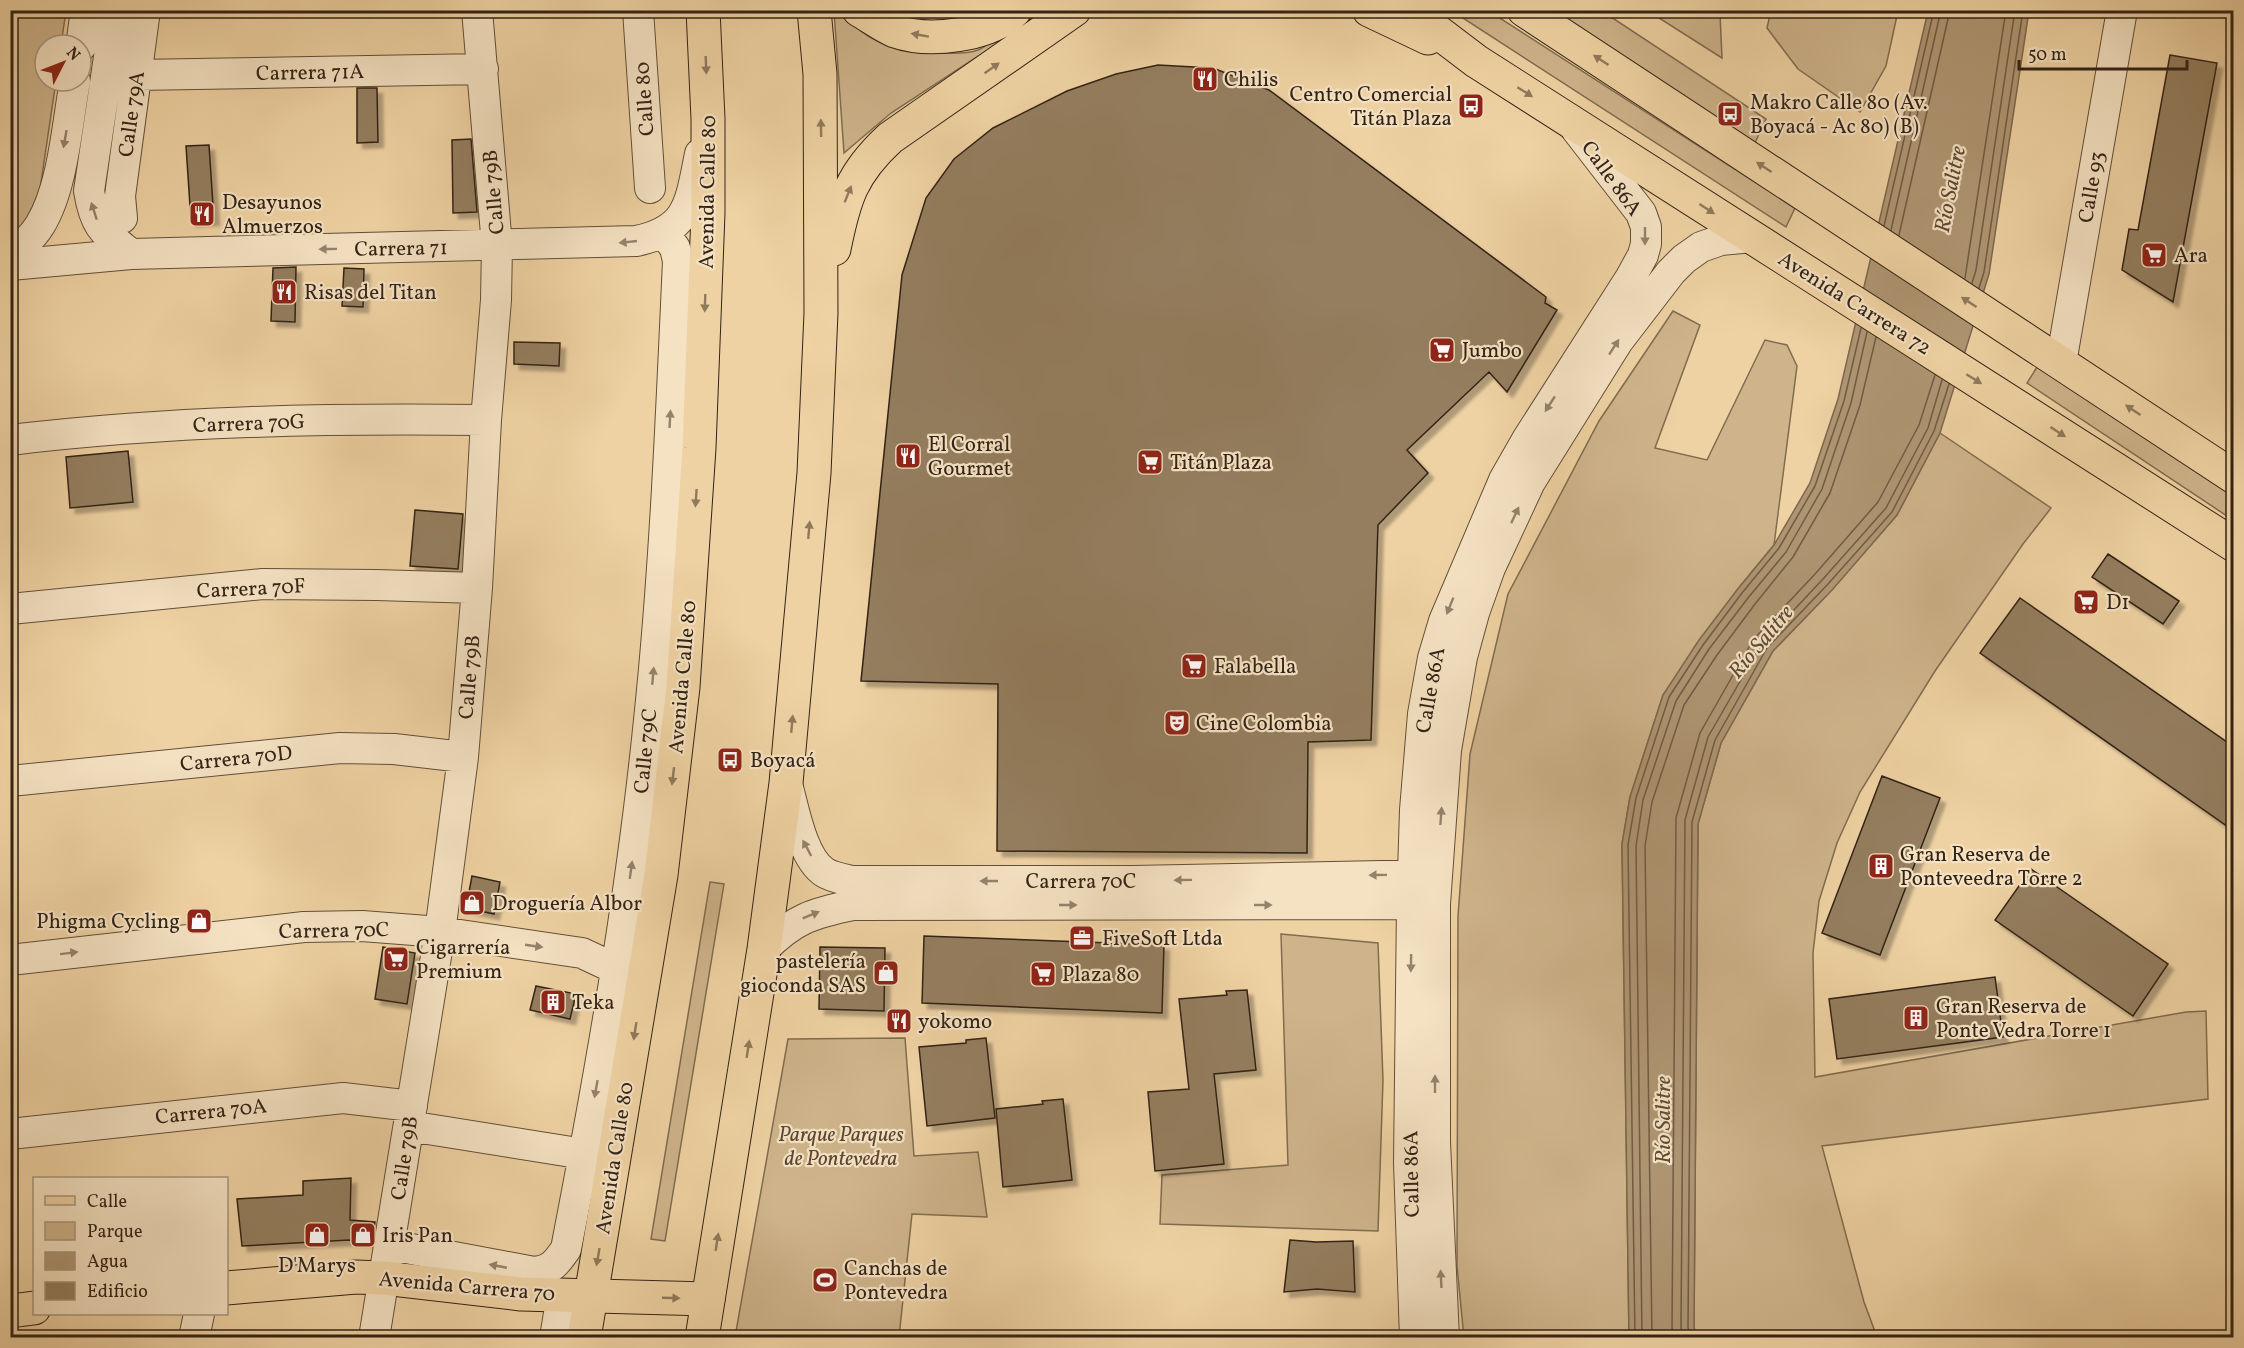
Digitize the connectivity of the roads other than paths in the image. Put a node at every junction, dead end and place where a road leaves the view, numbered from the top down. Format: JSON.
{"nodes":[{"id":1,"x":86,"y":10,"type":"edge"},
{"id":2,"x":116,"y":10,"type":"edge"},
{"id":3,"x":145,"y":10,"type":"edge"},
{"id":4,"x":477,"y":10,"type":"edge"},
{"id":5,"x":638,"y":10,"type":"edge"},
{"id":6,"x":704,"y":10,"type":"edge"},
{"id":7,"x":814,"y":10,"type":"edge"},
{"id":8,"x":859,"y":10,"type":"edge"},
{"id":9,"x":1015,"y":10,"type":"edge"},
{"id":10,"x":1074,"y":10,"type":"edge"},
{"id":11,"x":1370,"y":10,"type":"edge"},
{"id":12,"x":1409,"y":10,"type":"edge"},
{"id":13,"x":2122,"y":10,"type":"edge"},
{"id":14,"x":1526,"y":12,"type":"edge"},
{"id":15,"x":83,"y":33,"type":"edge"},
{"id":16,"x":1476,"y":61,"type":"junction"},
{"id":17,"x":483,"y":69,"type":"junction"},
{"id":18,"x":136,"y":75,"type":"junction"},
{"id":19,"x":73,"y":93,"type":"edge"},
{"id":20,"x":708,"y":119,"type":"junction"},
{"id":21,"x":1568,"y":120,"type":"junction"},
{"id":22,"x":650,"y":188,"type":"dead end"},
{"id":23,"x":122,"y":218,"type":"dead end"},
{"id":24,"x":664,"y":232,"type":"junction"},
{"id":25,"x":1752,"y":237,"type":"junction"},
{"id":26,"x":497,"y":246,"type":"junction"},
{"id":27,"x":131,"y":254,"type":"junction"},
{"id":28,"x":10,"y":255,"type":"edge"},
{"id":29,"x":10,"y":265,"type":"edge"},
{"id":30,"x":821,"y":313,"type":"junction"},
{"id":31,"x":2061,"y":363,"type":"junction"},
{"id":32,"x":486,"y":420,"type":"junction"},
{"id":33,"x":11,"y":440,"type":"edge"},
{"id":34,"x":2234,"y":477,"type":"edge"},
{"id":35,"x":2234,"y":545,"type":"edge"},
{"id":36,"x":477,"y":588,"type":"junction"},
{"id":37,"x":18,"y":607,"type":"edge"},
{"id":38,"x":463,"y":757,"type":"junction"},
{"id":39,"x":10,"y":781,"type":"edge"},
{"id":40,"x":786,"y":783,"type":"junction"},
{"id":41,"x":1425,"y":875,"type":"junction"},
{"id":42,"x":1424,"y":904,"type":"junction"},
{"id":43,"x":440,"y":932,"type":"junction"},
{"id":44,"x":764,"y":949,"type":"junction"},
{"id":45,"x":10,"y":960,"type":"edge"},
{"id":46,"x":616,"y":969,"type":"junction"},
{"id":47,"x":640,"y":998,"type":"junction"},
{"id":48,"x":410,"y":1116,"type":"junction"},
{"id":49,"x":10,"y":1134,"type":"edge"},
{"id":50,"x":585,"y":1154,"type":"junction"},
{"id":51,"x":390,"y":1245,"type":"junction"},
{"id":52,"x":384,"y":1278,"type":"junction"},
{"id":53,"x":569,"y":1285,"type":"junction"},
{"id":54,"x":228,"y":1288,"type":"edge"},
{"id":55,"x":708,"y":1299,"type":"junction"},
{"id":56,"x":199,"y":1315,"type":"edge"},
{"id":57,"x":195,"y":1338,"type":"edge"},
{"id":58,"x":374,"y":1338,"type":"edge"},
{"id":59,"x":555,"y":1338,"type":"edge"},
{"id":60,"x":584,"y":1338,"type":"edge"},
{"id":61,"x":702,"y":1338,"type":"edge"},
{"id":62,"x":1414,"y":1338,"type":"edge"},
{"id":63,"x":1444,"y":1338,"type":"edge"}],
"edges":[{"from":1,"to":15,"type":"street"},
{"from":27,"to":2,"type":"street","name":"Calle 79A","one_way":true},
{"from":3,"to":18,"type":"street","name":"Calle 79A"},
{"from":4,"to":17,"type":"street","name":"Calle 79B"},
{"from":5,"to":22,"type":"street","name":"Calle 80"},
{"from":6,"to":20,"type":"main road","name":"Avenida Calle 80","one_way":true},
{"from":30,"to":7,"type":"main road","one_way":true},
{"from":9,"to":8,"type":"main road","one_way":true},
{"from":30,"to":10,"type":"main road","one_way":true},
{"from":11,"to":16,"type":"main road","name":"Avenida Carrera 72"},
{"from":12,"to":16,"type":"main road","name":"Avenida Carrera 72"},
{"from":13,"to":31,"type":"street","name":"Calle 93"},
{"from":31,"to":14,"type":"main road","one_way":true},
{"from":16,"to":21,"type":"main road","name":"Avenida Carrera 72","one_way":true},
{"from":17,"to":18,"type":"street","name":"Carrera 71A"},
{"from":17,"to":26,"type":"street","name":"Calle 79B"},
{"from":18,"to":23,"type":"street","name":"Calle 79A"},
{"from":19,"to":28,"type":"street","one_way":true},
{"from":20,"to":24,"type":"street","name":"Carrera 71"},
{"from":20,"to":47,"type":"main road","name":"Avenida Calle 80","one_way":true},
{"from":21,"to":25,"type":"main road","name":"Avenida Carrera 72","one_way":true},
{"from":21,"to":41,"type":"street","name":"Calle 86A","one_way":true},
{"from":24,"to":26,"type":"street","name":"Carrera 71","one_way":true},
{"from":46,"to":24,"type":"street","name":"Calle 79C","one_way":true},
{"from":25,"to":35,"type":"main road","name":"Avenida Carrera 72","one_way":true},
{"from":41,"to":25,"type":"street","name":"Calle 86A","one_way":true},
{"from":26,"to":27,"type":"street","name":"Carrera 71","one_way":true},
{"from":26,"to":32,"type":"street","name":"Calle 79B"},
{"from":27,"to":29,"type":"street","name":"Carrera 71"},
{"from":40,"to":30,"type":"main road","one_way":true},
{"from":34,"to":31,"type":"main road","one_way":true},
{"from":32,"to":33,"type":"street","name":"Carrera 70G"},
{"from":32,"to":36,"type":"street","name":"Calle 79B"},
{"from":36,"to":37,"type":"street","name":"Carrera 70F"},
{"from":36,"to":38,"type":"street","name":"Calle 79B"},
{"from":38,"to":39,"type":"street","name":"Carrera 70D"},
{"from":38,"to":43,"type":"street","name":"Calle 79B"},
{"from":41,"to":40,"type":"street","name":"Carrera 70C","one_way":true},
{"from":40,"to":44,"type":"main road"},
{"from":41,"to":42,"type":"street","name":"Calle 86A"},
{"from":44,"to":42,"type":"street","name":"Carrera 70C","one_way":true},
{"from":42,"to":62,"type":"street","name":"Calle 86A","one_way":true},
{"from":63,"to":42,"type":"street","name":"Calle 86A","one_way":true},
{"from":45,"to":43,"type":"street","name":"Carrera 70C","one_way":true},
{"from":43,"to":46,"type":"street","name":"Carrera 70C","one_way":true},
{"from":43,"to":48,"type":"street","name":"Calle 79B"},
{"from":55,"to":44,"type":"main road","one_way":true},
{"from":46,"to":47,"type":"street","name":"Carrera 70C"},
{"from":46,"to":50,"type":"street","name":"Calle 79C","one_way":true},
{"from":47,"to":53,"type":"main road","name":"Avenida Calle 80","one_way":true},
{"from":48,"to":49,"type":"street","name":"Carrera 70A"},
{"from":48,"to":50,"type":"street","name":"Carrera 70A"},
{"from":48,"to":51,"type":"street","name":"Calle 79B"},
{"from":50,"to":53,"type":"street","name":"Calle 79C"},
{"from":51,"to":52,"type":"street","name":"Calle 79B"},
{"from":53,"to":51,"type":"street","name":"Avenida Carrera 70","one_way":true},
{"from":52,"to":53,"type":"main road","name":"Avenida Carrera 70"},
{"from":52,"to":54,"type":"main road","name":"Avenida Carrera 70"},
{"from":52,"to":58,"type":"street","name":"Calle 79B"},
{"from":53,"to":55,"type":"main road","name":"Avenida Carrera 70","one_way":true},
{"from":53,"to":59,"type":"street","name":"Calle 79C"},
{"from":53,"to":60,"type":"main road","name":"Avenida Calle 80"},
{"from":55,"to":61,"type":"main road"},
{"from":56,"to":57,"type":"street"}]}
